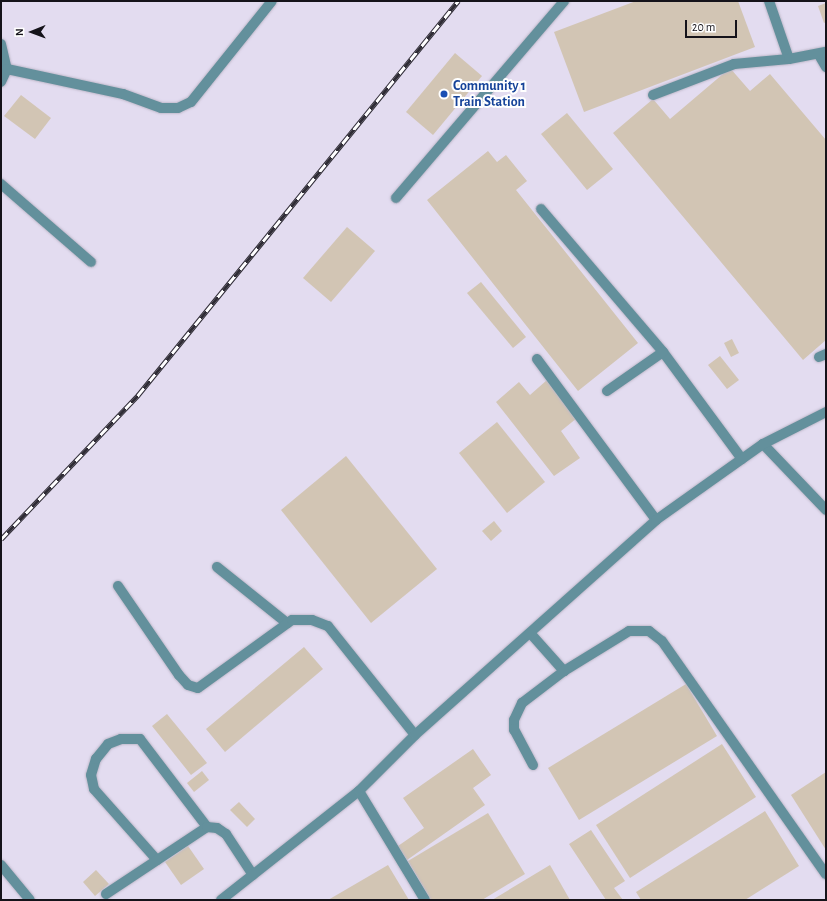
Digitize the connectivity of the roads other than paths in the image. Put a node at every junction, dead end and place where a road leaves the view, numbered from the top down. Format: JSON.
{"nodes":[{"id":1,"x":272,"y":1,"type":"edge"},
{"id":2,"x":564,"y":1,"type":"edge"},
{"id":3,"x":769,"y":1,"type":"edge"},
{"id":4,"x":1,"y":44,"type":"edge"},
{"id":5,"x":823,"y":53,"type":"edge"},
{"id":6,"x":790,"y":59,"type":"junction"},
{"id":7,"x":826,"y":68,"type":"edge"},
{"id":8,"x":7,"y":69,"type":"junction"},
{"id":9,"x":1,"y":82,"type":"edge"},
{"id":10,"x":653,"y":95,"type":"dead end"},
{"id":11,"x":1,"y":184,"type":"edge"},
{"id":12,"x":396,"y":198,"type":"dead end"},
{"id":13,"x":541,"y":209,"type":"dead end"},
{"id":14,"x":91,"y":262,"type":"dead end"},
{"id":15,"x":663,"y":352,"type":"junction"},
{"id":16,"x":537,"y":359,"type":"dead end"},
{"id":17,"x":607,"y":391,"type":"dead end"},
{"id":18,"x":826,"y":412,"type":"edge"},
{"id":19,"x":763,"y":444,"type":"junction"},
{"id":20,"x":742,"y":459,"type":"junction"},
{"id":21,"x":826,"y":510,"type":"edge"},
{"id":22,"x":656,"y":520,"type":"junction"},
{"id":23,"x":217,"y":567,"type":"dead end"},
{"id":24,"x":118,"y":586,"type":"dead end"},
{"id":25,"x":287,"y":623,"type":"junction"},
{"id":26,"x":531,"y":634,"type":"junction"},
{"id":27,"x":564,"y":671,"type":"junction"},
{"id":28,"x":415,"y":735,"type":"junction"},
{"id":29,"x":533,"y":765,"type":"dead end"},
{"id":30,"x":359,"y":790,"type":"junction"},
{"id":31,"x":207,"y":827,"type":"junction"},
{"id":32,"x":157,"y":860,"type":"junction"},
{"id":33,"x":1,"y":865,"type":"edge"},
{"id":34,"x":826,"y":874,"type":"edge"},
{"id":35,"x":253,"y":875,"type":"junction"},
{"id":36,"x":106,"y":894,"type":"dead end"},
{"id":37,"x":30,"y":900,"type":"edge"},
{"id":38,"x":221,"y":900,"type":"edge"},
{"id":39,"x":425,"y":900,"type":"edge"}],
"edges":[{"from":1,"to":8,"type":"street"},
{"from":2,"to":12,"type":"street"},
{"from":3,"to":6,"type":"street"},
{"from":4,"to":8,"type":"street"},
{"from":5,"to":6,"type":"street"},
{"from":5,"to":7,"type":"street"},
{"from":6,"to":10,"type":"street"},
{"from":8,"to":9,"type":"street"},
{"from":11,"to":14,"type":"street"},
{"from":13,"to":15,"type":"street"},
{"from":15,"to":17,"type":"street"},
{"from":15,"to":20,"type":"street"},
{"from":16,"to":22,"type":"street"},
{"from":18,"to":19,"type":"street"},
{"from":19,"to":20,"type":"street"},
{"from":19,"to":21,"type":"street"},
{"from":20,"to":22,"type":"street"},
{"from":22,"to":26,"type":"street"},
{"from":23,"to":25,"type":"street"},
{"from":24,"to":25,"type":"street"},
{"from":25,"to":28,"type":"street"},
{"from":26,"to":27,"type":"street"},
{"from":26,"to":28,"type":"street"},
{"from":27,"to":29,"type":"street"},
{"from":27,"to":34,"type":"street"},
{"from":28,"to":30,"type":"street"},
{"from":30,"to":35,"type":"street"},
{"from":30,"to":39,"type":"street"},
{"from":31,"to":32,"type":"street"},
{"from":31,"to":32,"type":"street"},
{"from":31,"to":35,"type":"street"},
{"from":32,"to":36,"type":"street"},
{"from":33,"to":37,"type":"street"},
{"from":35,"to":38,"type":"street"}]}
